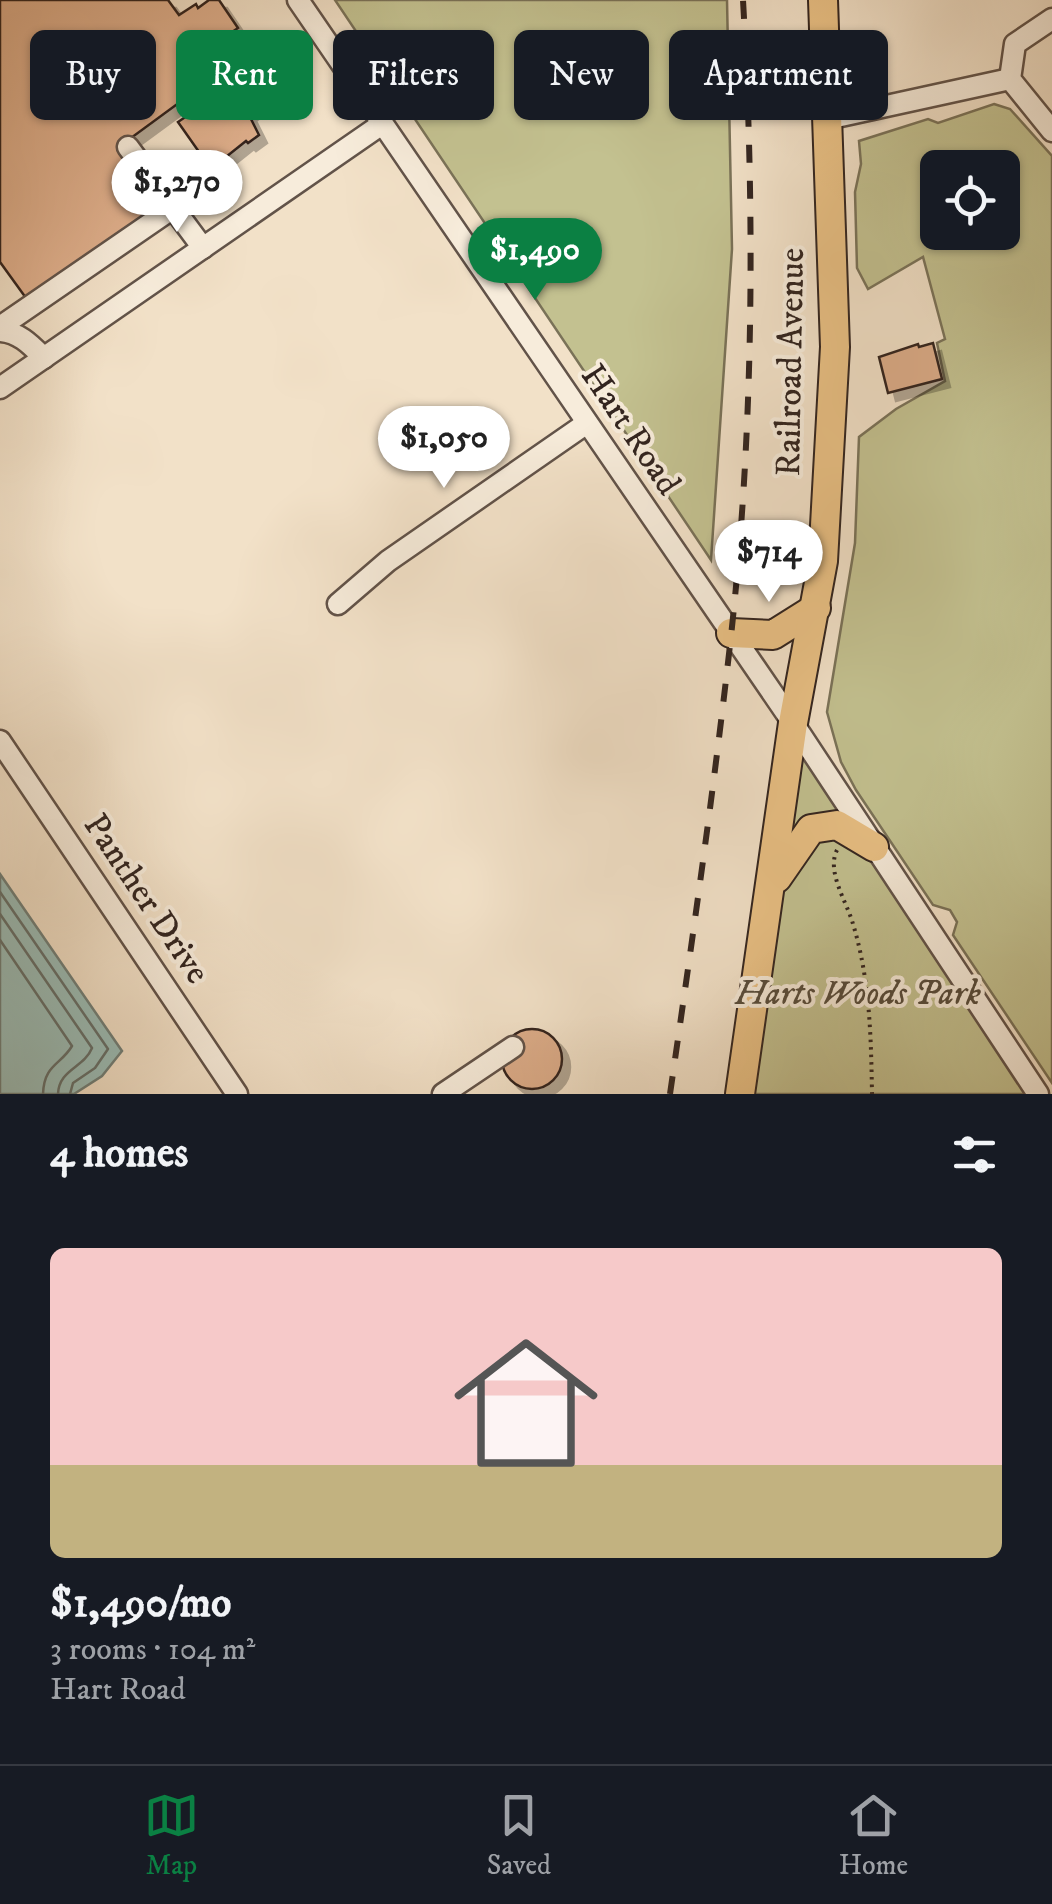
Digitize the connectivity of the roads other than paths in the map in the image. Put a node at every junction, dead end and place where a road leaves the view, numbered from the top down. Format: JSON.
{"nodes":[{"id":1,"x":298,"y":0,"type":"edge"},
{"id":2,"x":823,"y":0,"type":"edge"},
{"id":3,"x":1052,"y":19,"type":"edge"},
{"id":4,"x":824,"y":30,"type":"edge"},
{"id":5,"x":1010,"y":79,"type":"junction"},
{"id":6,"x":888,"y":106,"type":"edge"},
{"id":7,"x":827,"y":120,"type":"edge"},
{"id":8,"x":382,"y":124,"type":"junction"},
{"id":9,"x":1052,"y":131,"type":"edge"},
{"id":10,"x":128,"y":147,"type":"dead end"},
{"id":11,"x":173,"y":208,"type":"junction"},
{"id":12,"x":203,"y":248,"type":"junction"},
{"id":13,"x":0,"y":329,"type":"edge"},
{"id":14,"x":44,"y":358,"type":"junction"},
{"id":15,"x":2,"y":381,"type":"edge"},
{"id":16,"x":587,"y":424,"type":"junction"},
{"id":17,"x":338,"y":604,"type":"dead end"},
{"id":18,"x":816,"y":608,"type":"junction"},
{"id":19,"x":731,"y":634,"type":"junction"},
{"id":20,"x":793,"y":723,"type":"junction"},
{"id":21,"x":0,"y":741,"type":"edge"},
{"id":22,"x":874,"y":847,"type":"junction"},
{"id":23,"x":769,"y":893,"type":"junction"},
{"id":24,"x":513,"y":1047,"type":"dead end"},
{"id":25,"x":237,"y":1094,"type":"edge"},
{"id":26,"x":443,"y":1094,"type":"edge"},
{"id":27,"x":740,"y":1094,"type":"edge"},
{"id":28,"x":1038,"y":1094,"type":"edge"}],
"edges":[{"from":1,"to":8,"type":"street","name":"Hart Road"},
{"from":2,"to":4,"type":"main road","name":"Railroad Avenue"},
{"from":3,"to":5,"type":"street"},
{"from":5,"to":6,"type":"street"},
{"from":5,"to":9,"type":"street"},
{"from":7,"to":18,"type":"main road","name":"Railroad Avenue"},
{"from":8,"to":12,"type":"street"},
{"from":8,"to":16,"type":"street","name":"Hart Road"},
{"from":10,"to":11,"type":"street"},
{"from":11,"to":12,"type":"street"},
{"from":11,"to":13,"type":"street"},
{"from":12,"to":14,"type":"street"},
{"from":13,"to":14,"type":"street"},
{"from":14,"to":15,"type":"street"},
{"from":16,"to":17,"type":"street"},
{"from":16,"to":19,"type":"street","name":"Hart Road"},
{"from":18,"to":19,"type":"main road"},
{"from":18,"to":20,"type":"main road","name":"Railroad Avenue"},
{"from":19,"to":20,"type":"street","name":"Hart Road"},
{"from":20,"to":22,"type":"street","name":"Hart Road"},
{"from":20,"to":23,"type":"main road","name":"Railroad Avenue"},
{"from":21,"to":25,"type":"street","name":"Panther Drive"},
{"from":22,"to":23,"type":"main road"},
{"from":22,"to":28,"type":"street","name":"Hart Road"},
{"from":23,"to":27,"type":"main road","name":"Railroad Avenue"},
{"from":24,"to":26,"type":"street"}]}
